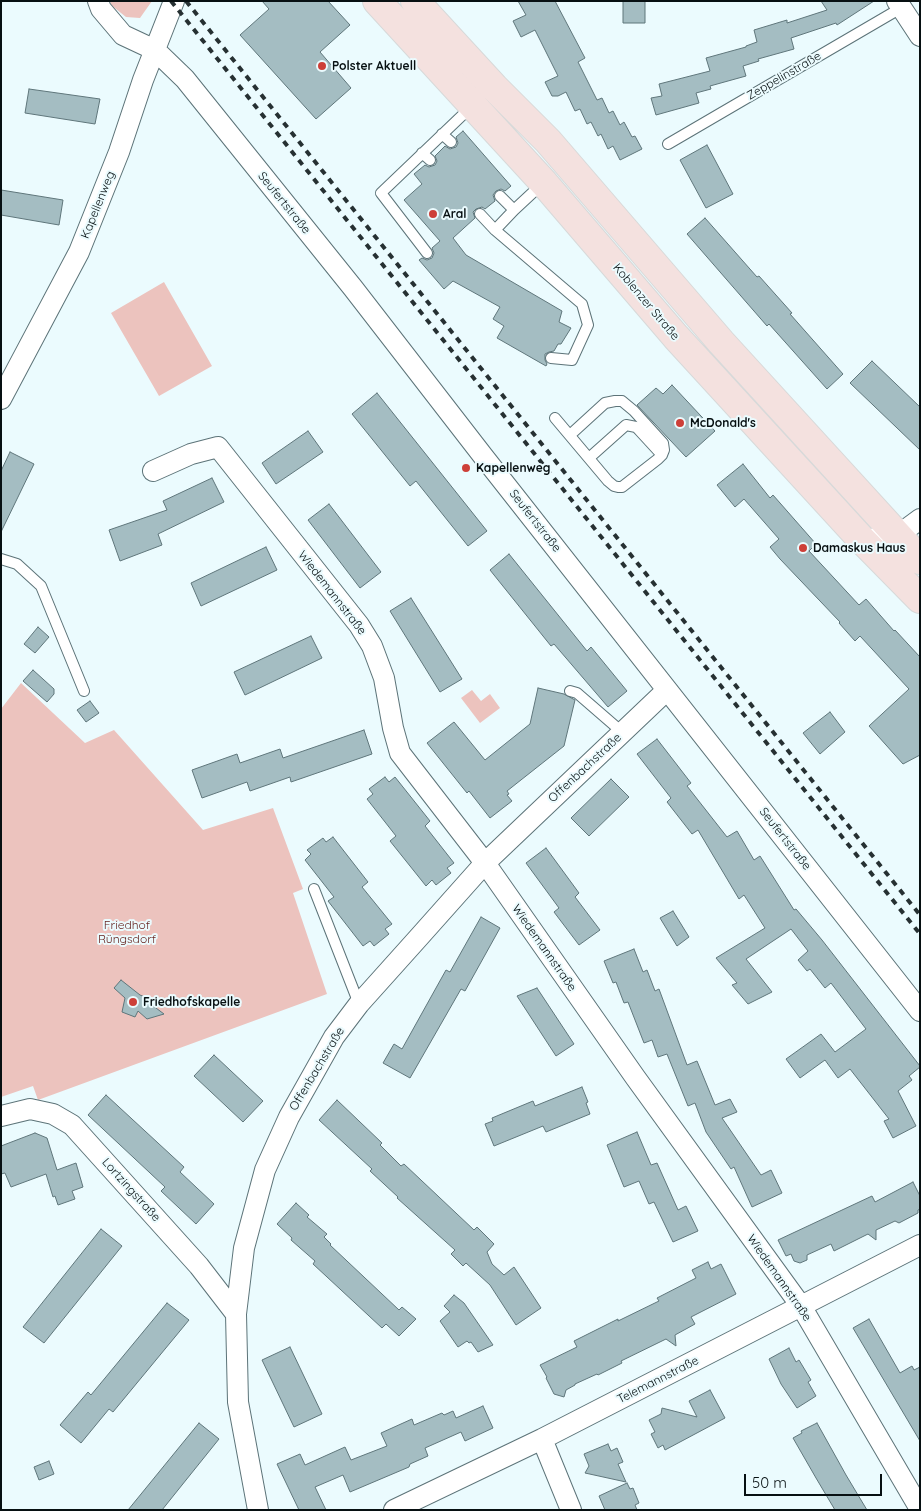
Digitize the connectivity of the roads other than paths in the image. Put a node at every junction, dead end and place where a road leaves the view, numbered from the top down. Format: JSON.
{"nodes":[{"id":1,"x":98,"y":1,"type":"edge"},
{"id":2,"x":174,"y":1,"type":"edge"},
{"id":3,"x":377,"y":1,"type":"edge"},
{"id":4,"x":414,"y":1,"type":"edge"},
{"id":5,"x":899,"y":5,"type":"edge"},
{"id":6,"x":920,"y":36,"type":"edge"},
{"id":7,"x":155,"y":50,"type":"junction"},
{"id":8,"x":483,"y":96,"type":"junction"},
{"id":9,"x":442,"y":134,"type":"junction"},
{"id":10,"x":450,"y":142,"type":"dead end"},
{"id":11,"x":668,"y":144,"type":"dead end"},
{"id":12,"x":422,"y":153,"type":"junction"},
{"id":13,"x":430,"y":160,"type":"dead end"},
{"id":14,"x":544,"y":182,"type":"junction"},
{"id":15,"x":500,"y":196,"type":"dead end"},
{"id":16,"x":514,"y":210,"type":"junction"},
{"id":17,"x":480,"y":214,"type":"dead end"},
{"id":18,"x":496,"y":230,"type":"junction"},
{"id":19,"x":427,"y":253,"type":"dead end"},
{"id":20,"x":551,"y":358,"type":"dead end"},
{"id":21,"x":4,"y":389,"type":"edge"},
{"id":22,"x":555,"y":418,"type":"dead end"},
{"id":23,"x":570,"y":435,"type":"junction"},
{"id":24,"x":660,"y":457,"type":"junction"},
{"id":25,"x":589,"y":458,"type":"junction"},
{"id":26,"x":153,"y":471,"type":"dead end"},
{"id":27,"x":920,"y":519,"type":"edge"},
{"id":28,"x":897,"y":536,"type":"junction"},
{"id":29,"x":862,"y":540,"type":"junction"},
{"id":30,"x":1,"y":559,"type":"edge"},
{"id":31,"x":920,"y":560,"type":"edge"},
{"id":32,"x":920,"y":599,"type":"edge"},
{"id":33,"x":667,"y":690,"type":"junction"},
{"id":34,"x":84,"y":691,"type":"dead end"},
{"id":35,"x":570,"y":691,"type":"dead end"},
{"id":36,"x":622,"y":732,"type":"junction"},
{"id":37,"x":485,"y":863,"type":"junction"},
{"id":38,"x":314,"y":889,"type":"dead end"},
{"id":39,"x":359,"y":1004,"type":"junction"},
{"id":40,"x":920,"y":1011,"type":"edge"},
{"id":41,"x":1,"y":1116,"type":"edge"},
{"id":42,"x":920,"y":1245,"type":"edge"},
{"id":43,"x":801,"y":1306,"type":"junction"},
{"id":44,"x":236,"y":1314,"type":"junction"},
{"id":45,"x":542,"y":1439,"type":"junction"},
{"id":46,"x":920,"y":1509,"type":"edge"},
{"id":47,"x":258,"y":1510,"type":"edge"},
{"id":48,"x":394,"y":1510,"type":"edge"},
{"id":49,"x":571,"y":1510,"type":"edge"}],
"edges":[{"from":1,"to":7,"type":"street","name":"Seufertstraße"},
{"from":2,"to":7,"type":"street","name":"Kapellenweg"},
{"from":3,"to":8,"type":"main road","name":"Koblenzer Straße"},
{"from":4,"to":8,"type":"main road","name":"Koblenzer Straße"},
{"from":5,"to":6,"type":"street","name":"Zeppelinstraße"},
{"from":5,"to":11,"type":"lane","name":"Zeppelinstraße"},
{"from":7,"to":21,"type":"street","name":"Kapellenweg"},
{"from":7,"to":33,"type":"street","name":"Seufertstraße"},
{"from":8,"to":9,"type":"lane"},
{"from":8,"to":14,"type":"main road","name":"Koblenzer Straße"},
{"from":8,"to":28,"type":"main road","name":"Koblenzer Straße"},
{"from":9,"to":10,"type":"lane"},
{"from":9,"to":12,"type":"lane"},
{"from":12,"to":13,"type":"lane"},
{"from":12,"to":19,"type":"lane"},
{"from":14,"to":16,"type":"lane"},
{"from":14,"to":29,"type":"main road","name":"Koblenzer Straße"},
{"from":15,"to":16,"type":"lane"},
{"from":16,"to":18,"type":"lane"},
{"from":17,"to":18,"type":"lane"},
{"from":18,"to":20,"type":"lane"},
{"from":22,"to":23,"type":"lane"},
{"from":23,"to":24,"type":"lane"},
{"from":23,"to":25,"type":"lane"},
{"from":24,"to":25,"type":"lane"},
{"from":24,"to":25,"type":"lane"},
{"from":26,"to":37,"type":"street","name":"Wiedemannstraße"},
{"from":27,"to":28,"type":"street"},
{"from":28,"to":29,"type":"street"},
{"from":28,"to":31,"type":"main road","name":"Koblenzer Straße"},
{"from":29,"to":32,"type":"main road","name":"Koblenzer Straße"},
{"from":30,"to":34,"type":"lane"},
{"from":33,"to":36,"type":"street","name":"Offenbachstraße"},
{"from":33,"to":40,"type":"street","name":"Seufertstraße"},
{"from":35,"to":36,"type":"lane"},
{"from":36,"to":37,"type":"street","name":"Offenbachstraße"},
{"from":37,"to":39,"type":"street","name":"Offenbachstraße"},
{"from":37,"to":43,"type":"street","name":"Wiedemannstraße"},
{"from":38,"to":39,"type":"lane"},
{"from":39,"to":44,"type":"street","name":"Offenbachstraße"},
{"from":41,"to":44,"type":"street","name":"Lortzingstraße"},
{"from":42,"to":43,"type":"street","name":"Telemannstraße"},
{"from":43,"to":45,"type":"street","name":"Telemannstraße"},
{"from":43,"to":46,"type":"street","name":"Wiedemannstraße"},
{"from":44,"to":47,"type":"street","name":"Offenbachstraße"},
{"from":45,"to":48,"type":"street","name":"Telemannstraße"},
{"from":45,"to":49,"type":"street"}]}
